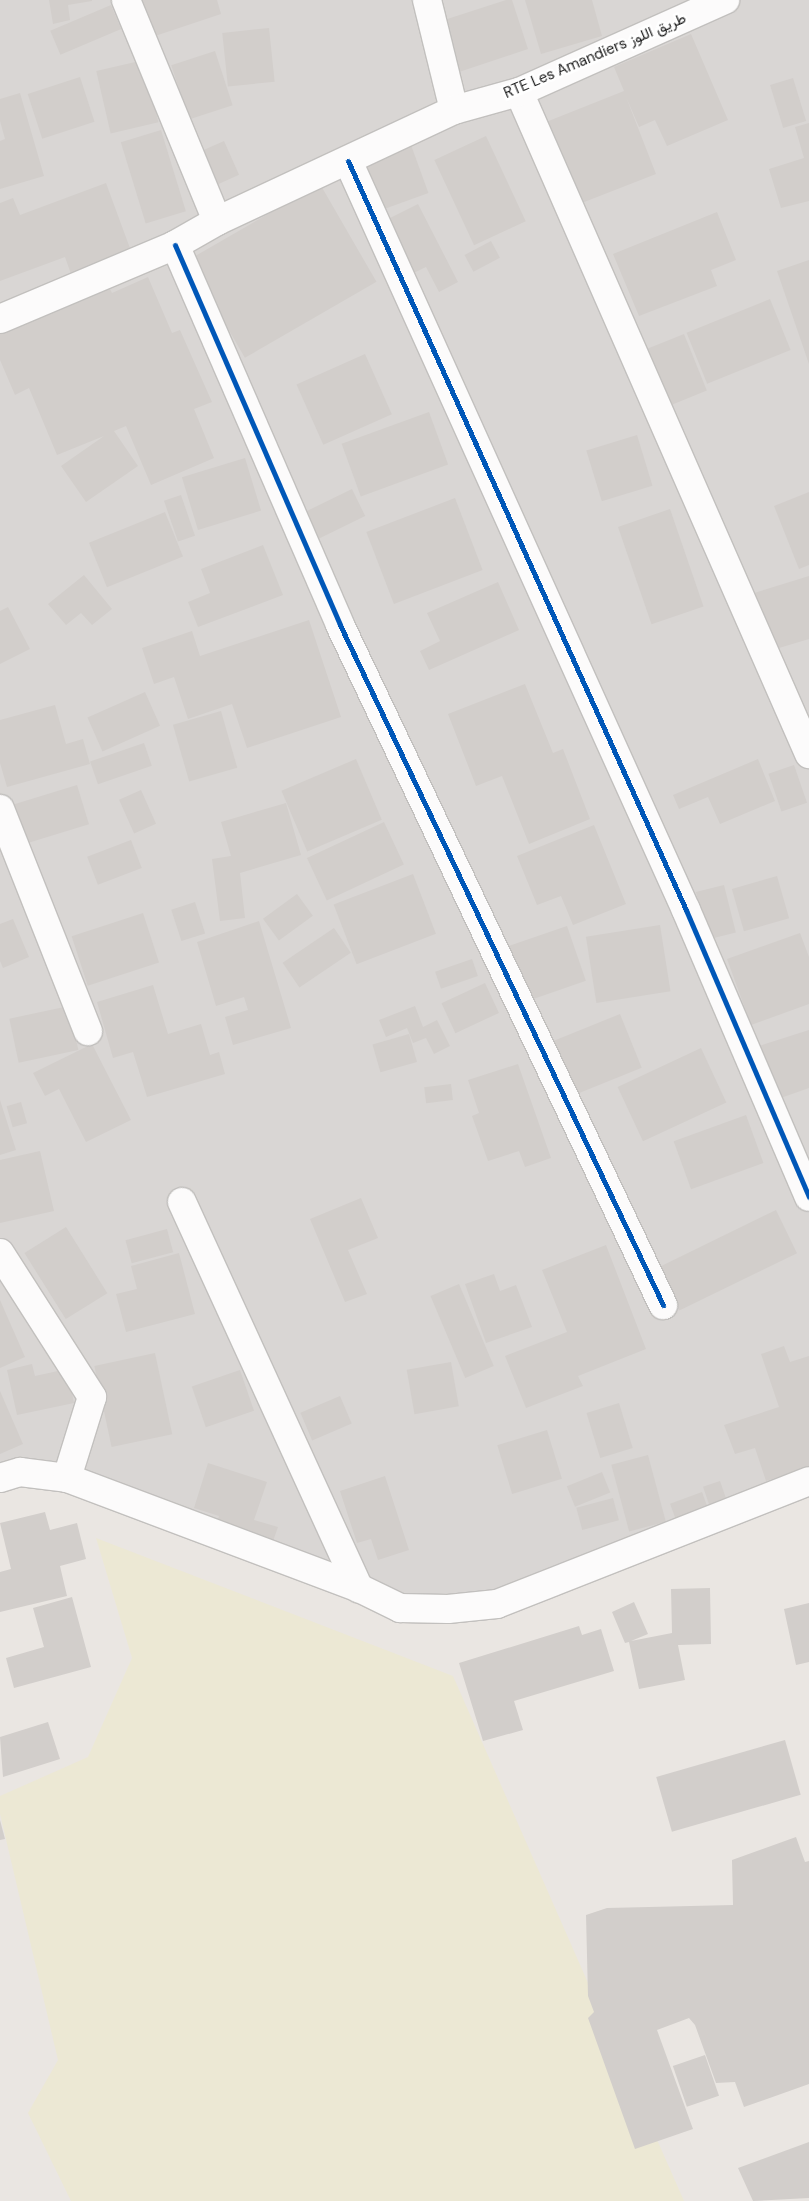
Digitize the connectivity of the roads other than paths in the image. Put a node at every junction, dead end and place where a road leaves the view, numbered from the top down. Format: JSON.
{"nodes":[{"id":1,"x":126,"y":0,"type":"edge"},
{"id":2,"x":427,"y":0,"type":"edge"},
{"id":3,"x":725,"y":0,"type":"edge"},
{"id":4,"x":520,"y":92,"type":"junction"},
{"id":5,"x":454,"y":110,"type":"junction"},
{"id":6,"x":348,"y":161,"type":"junction"},
{"id":7,"x":216,"y":221,"type":"junction"},
{"id":8,"x":175,"y":244,"type":"junction"},
{"id":9,"x":0,"y":320,"type":"edge"},
{"id":10,"x":809,"y":754,"type":"edge"},
{"id":11,"x":0,"y":810,"type":"edge"},
{"id":12,"x":88,"y":1032,"type":"dead end"},
{"id":13,"x":809,"y":1197,"type":"edge"},
{"id":14,"x":182,"y":1202,"type":"dead end"},
{"id":15,"x":0,"y":1253,"type":"edge"},
{"id":16,"x":663,"y":1305,"type":"dead end"},
{"id":17,"x":0,"y":1478,"type":"edge"},
{"id":18,"x":67,"y":1478,"type":"junction"},
{"id":19,"x":809,"y":1481,"type":"edge"},
{"id":20,"x":359,"y":1588,"type":"junction"}],
"edges":[{"from":1,"to":7,"type":"street"},
{"from":2,"to":5,"type":"street"},
{"from":3,"to":4,"type":"street","name":"RTE Les Amandiers طريق اللوز"},
{"from":4,"to":5,"type":"street","name":"RTE Les Amandiers طريق اللوز"},
{"from":4,"to":10,"type":"street"},
{"from":5,"to":6,"type":"street","name":"RTE Les Amandiers طريق اللوز"},
{"from":6,"to":7,"type":"street","name":"RTE Les Amandiers طريق اللوز"},
{"from":6,"to":13,"type":"street"},
{"from":7,"to":8,"type":"street","name":"RTE Les Amandiers طريق اللوز"},
{"from":8,"to":9,"type":"street","name":"RTE Les Amandiers طريق اللوز"},
{"from":8,"to":16,"type":"street"},
{"from":11,"to":12,"type":"street"},
{"from":14,"to":20,"type":"street"},
{"from":15,"to":18,"type":"street"},
{"from":17,"to":18,"type":"street"},
{"from":18,"to":20,"type":"street"},
{"from":19,"to":20,"type":"street"}]}
